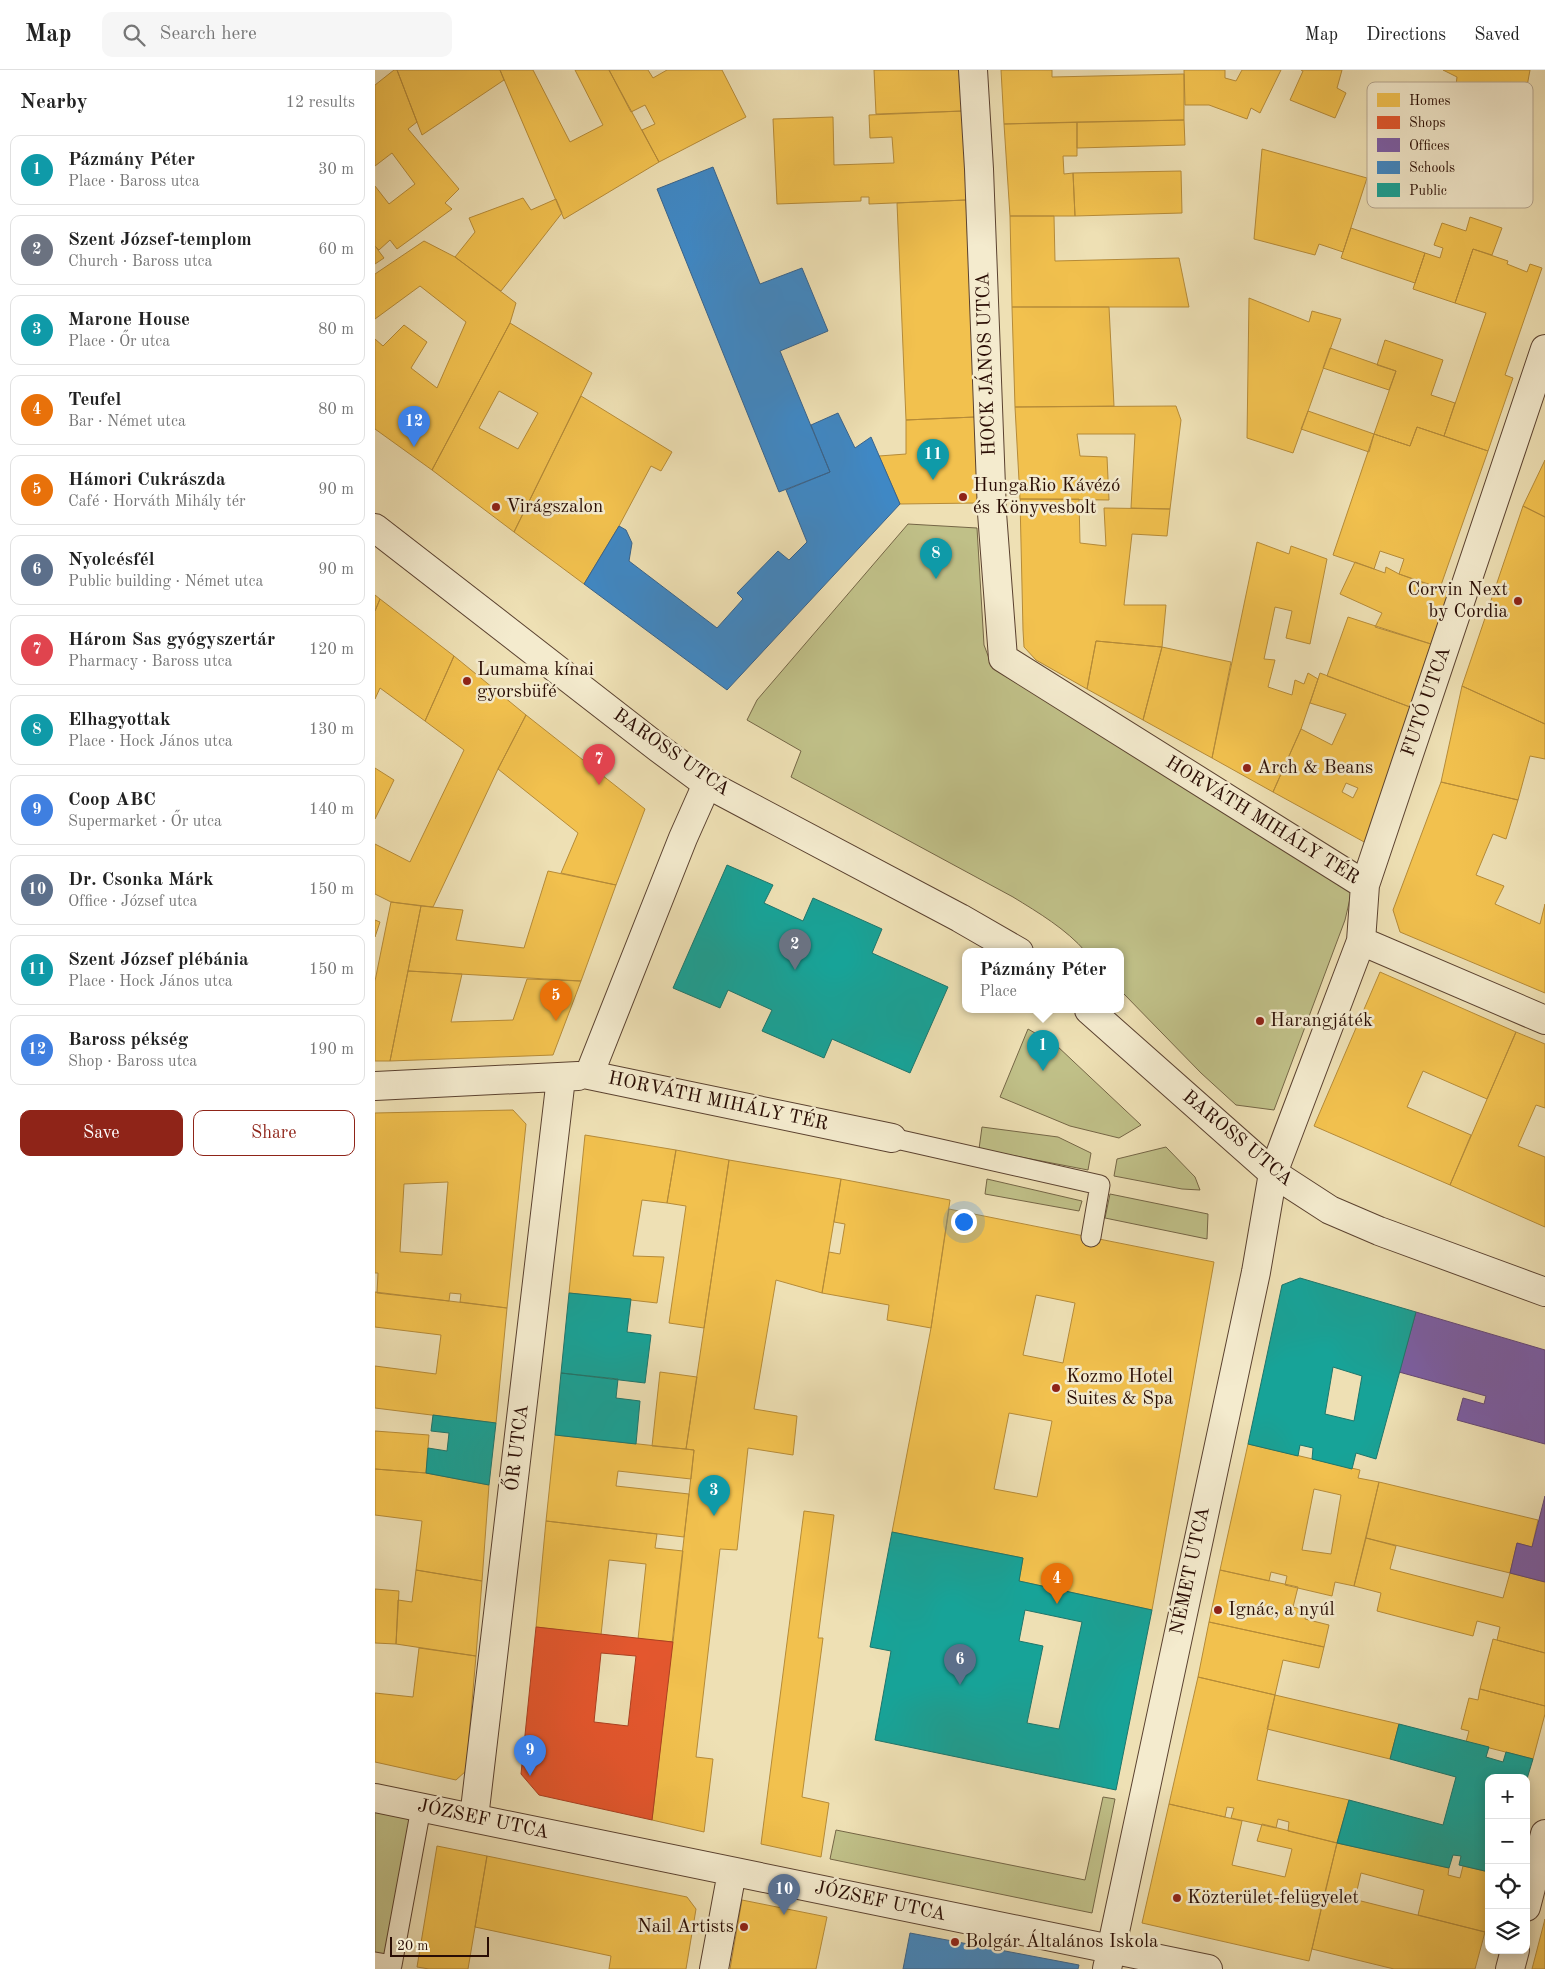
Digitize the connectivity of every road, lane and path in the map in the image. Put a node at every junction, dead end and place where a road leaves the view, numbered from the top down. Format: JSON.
{"nodes":[{"id":1,"x":973,"y":70,"type":"edge"},
{"id":2,"x":1545,"y":349,"type":"edge"},
{"id":3,"x":375,"y":528,"type":"edge"},
{"id":4,"x":1003,"y":658,"type":"joint"},
{"id":5,"x":707,"y":784,"type":"junction"},
{"id":6,"x":1365,"y":885,"type":"junction"},
{"id":7,"x":1361,"y":940,"type":"junction"},
{"id":8,"x":1012,"y":948,"type":"edge"},
{"id":9,"x":1092,"y":1013,"type":"edge"},
{"id":10,"x":1545,"y":1020,"type":"edge"},
{"id":11,"x":589,"y":1075,"type":"junction"},
{"id":12,"x":561,"y":1078,"type":"junction"},
{"id":13,"x":375,"y":1086,"type":"edge"},
{"id":14,"x":892,"y":1138,"type":"joint"},
{"id":15,"x":1273,"y":1173,"type":"junction"},
{"id":16,"x":1091,"y":1238,"type":"dead end"},
{"id":17,"x":1545,"y":1292,"type":"edge"},
{"id":18,"x":375,"y":1798,"type":"edge"},
{"id":19,"x":421,"y":1808,"type":"junction"},
{"id":20,"x":475,"y":1818,"type":"junction"},
{"id":21,"x":1545,"y":1834,"type":"edge"},
{"id":22,"x":732,"y":1872,"type":"junction"},
{"id":23,"x":1530,"y":1892,"type":"edge"},
{"id":24,"x":1514,"y":1954,"type":"edge"},
{"id":25,"x":1109,"y":1959,"type":"edge"},
{"id":26,"x":375,"y":1962,"type":"edge"},
{"id":27,"x":714,"y":1969,"type":"edge"},
{"id":28,"x":1208,"y":1969,"type":"edge"},
{"id":29,"x":1511,"y":1969,"type":"edge"}],
"edges":[{"from":1,"to":4,"type":"street","name":"HOCK JÁNOS UTCA"},
{"from":2,"to":6,"type":"street","name":"FUTÓ UTCA"},
{"from":3,"to":5,"type":"street","name":"BAROSS UTCA"},
{"from":4,"to":6,"type":"street","name":"HORVÁTH MIHÁLY TÉR"},
{"from":5,"to":8,"type":"street","name":"BAROSS UTCA"},
{"from":5,"to":11,"type":"street","name":"HORVÁTH MIHÁLY TÉR"},
{"from":6,"to":7,"type":"street","name":"HORVÁTH MIHÁLY TÉR"},
{"from":7,"to":10,"type":"street"},
{"from":7,"to":15,"type":"street","name":"HORVÁTH MIHÁLY TÉR"},
{"from":9,"to":15,"type":"street","name":"BAROSS UTCA"},
{"from":11,"to":12,"type":"street"},
{"from":11,"to":14,"type":"street","name":"HORVÁTH MIHÁLY TÉR"},
{"from":12,"to":13,"type":"street"},
{"from":12,"to":20,"type":"street","name":"ŐR UTCA"},
{"from":14,"to":16,"type":"lane","name":"HORVÁTH MIHÁLY TÉR"},
{"from":15,"to":17,"type":"street","name":"BAROSS UTCA"},
{"from":15,"to":25,"type":"street","name":"NÉMET UTCA"},
{"from":18,"to":19,"type":"street","name":"JÓZSEF UTCA"},
{"from":19,"to":20,"type":"street","name":"JÓZSEF UTCA"},
{"from":19,"to":26,"type":"lane"},
{"from":20,"to":22,"type":"street","name":"JÓZSEF UTCA"},
{"from":21,"to":23,"type":"street"},
{"from":22,"to":25,"type":"street","name":"JÓZSEF UTCA"},
{"from":22,"to":27,"type":"street"},
{"from":24,"to":29,"type":"street"},
{"from":25,"to":28,"type":"street","name":"JÓZSEF UTCA"}]}
